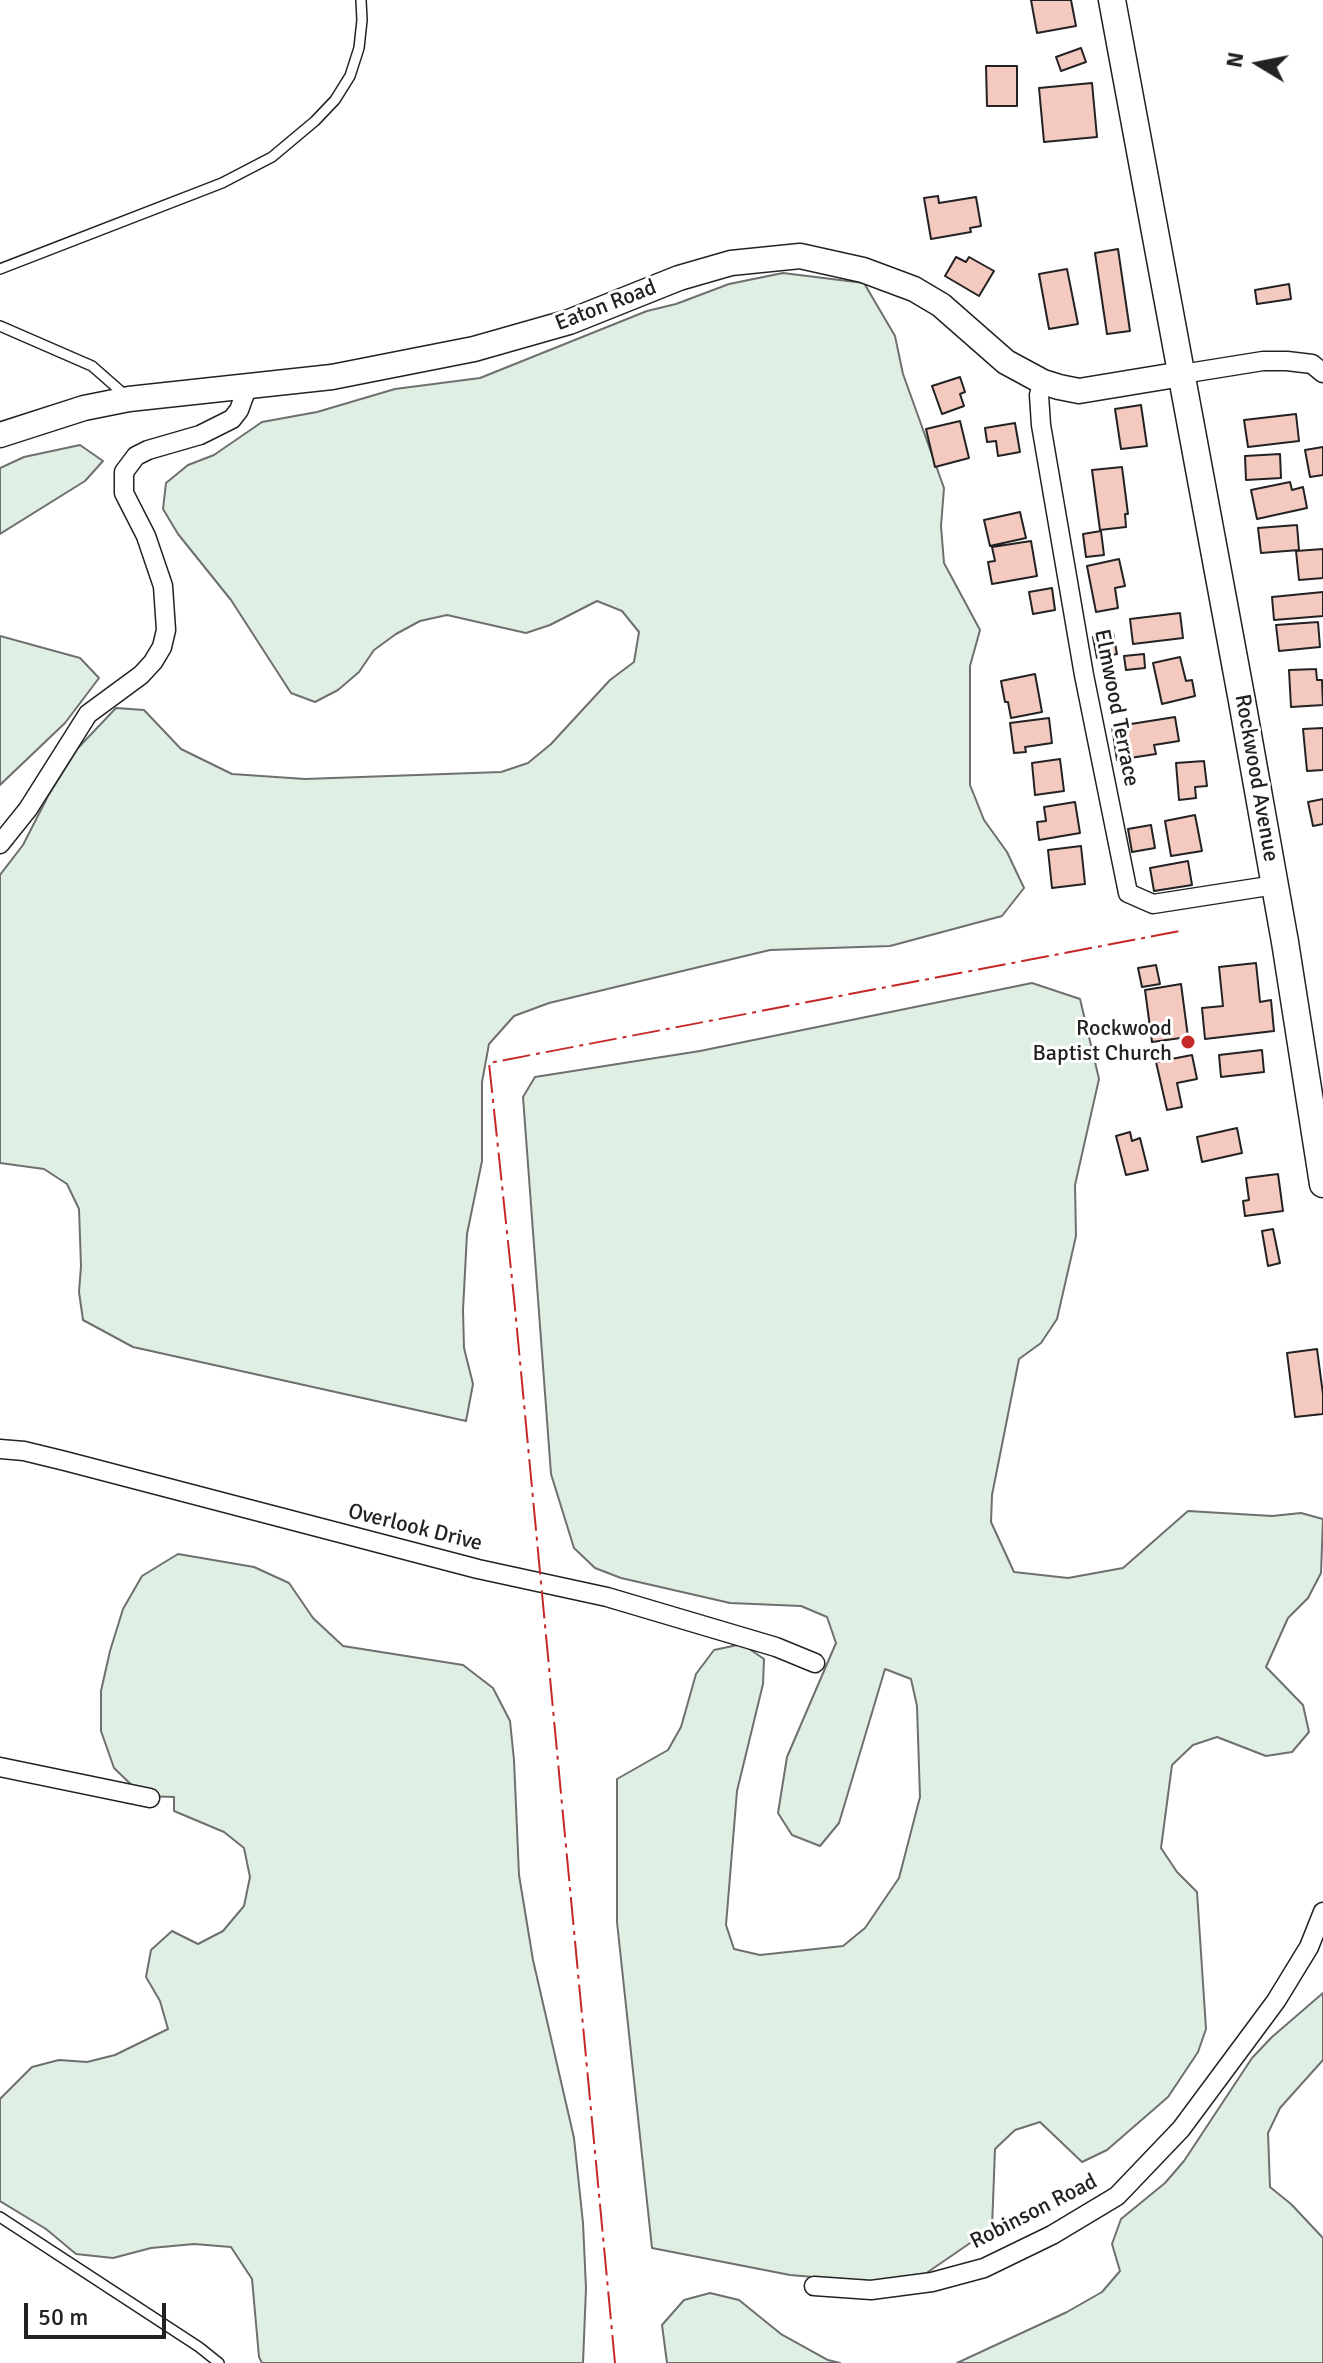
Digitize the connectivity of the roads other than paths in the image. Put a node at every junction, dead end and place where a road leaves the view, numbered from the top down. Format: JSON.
{"nodes":[{"id":1,"x":361,"y":0,"type":"edge"},
{"id":2,"x":1112,"y":0,"type":"edge"},
{"id":3,"x":0,"y":269,"type":"edge"},
{"id":4,"x":0,"y":326,"type":"edge"},
{"id":5,"x":1323,"y":373,"type":"edge"},
{"id":6,"x":1182,"y":374,"type":"junction"},
{"id":7,"x":1043,"y":382,"type":"junction"},
{"id":8,"x":247,"y":388,"type":"junction"},
{"id":9,"x":129,"y":399,"type":"junction"},
{"id":10,"x":0,"y":435,"type":"edge"},
{"id":11,"x":0,"y":844,"type":"edge"},
{"id":12,"x":1275,"y":885,"type":"junction"},
{"id":13,"x":1314,"y":1073,"type":"edge"},
{"id":14,"x":1323,"y":1184,"type":"edge"},
{"id":15,"x":0,"y":1449,"type":"edge"},
{"id":16,"x":815,"y":1663,"type":"dead end"},
{"id":17,"x":0,"y":1767,"type":"edge"},
{"id":18,"x":150,"y":1798,"type":"dead end"},
{"id":19,"x":1323,"y":1912,"type":"edge"},
{"id":20,"x":0,"y":2217,"type":"edge"},
{"id":21,"x":814,"y":2286,"type":"dead end"},
{"id":22,"x":219,"y":2363,"type":"edge"}],
"edges":[{"from":1,"to":3,"type":"lane"},
{"from":2,"to":6,"type":"main road","name":"Rockwood Avenue"},
{"from":4,"to":9,"type":"lane"},
{"from":5,"to":6,"type":"street"},
{"from":6,"to":7,"type":"street","name":"Eaton Road"},
{"from":6,"to":12,"type":"main road","name":"Rockwood Avenue"},
{"from":7,"to":8,"type":"street","name":"Eaton Road"},
{"from":7,"to":12,"type":"street","name":"Elmwood Terrace"},
{"from":8,"to":9,"type":"street","name":"Eaton Road"},
{"from":8,"to":11,"type":"street"},
{"from":9,"to":10,"type":"street","name":"Eaton Road"},
{"from":12,"to":13,"type":"main road","name":"Rockwood Avenue"},
{"from":13,"to":14,"type":"main road","name":"Rockwood Avenue"},
{"from":15,"to":16,"type":"street","name":"Overlook Drive"},
{"from":17,"to":18,"type":"street"},
{"from":19,"to":21,"type":"street","name":"Robinson Road"},
{"from":20,"to":22,"type":"lane"}]}
